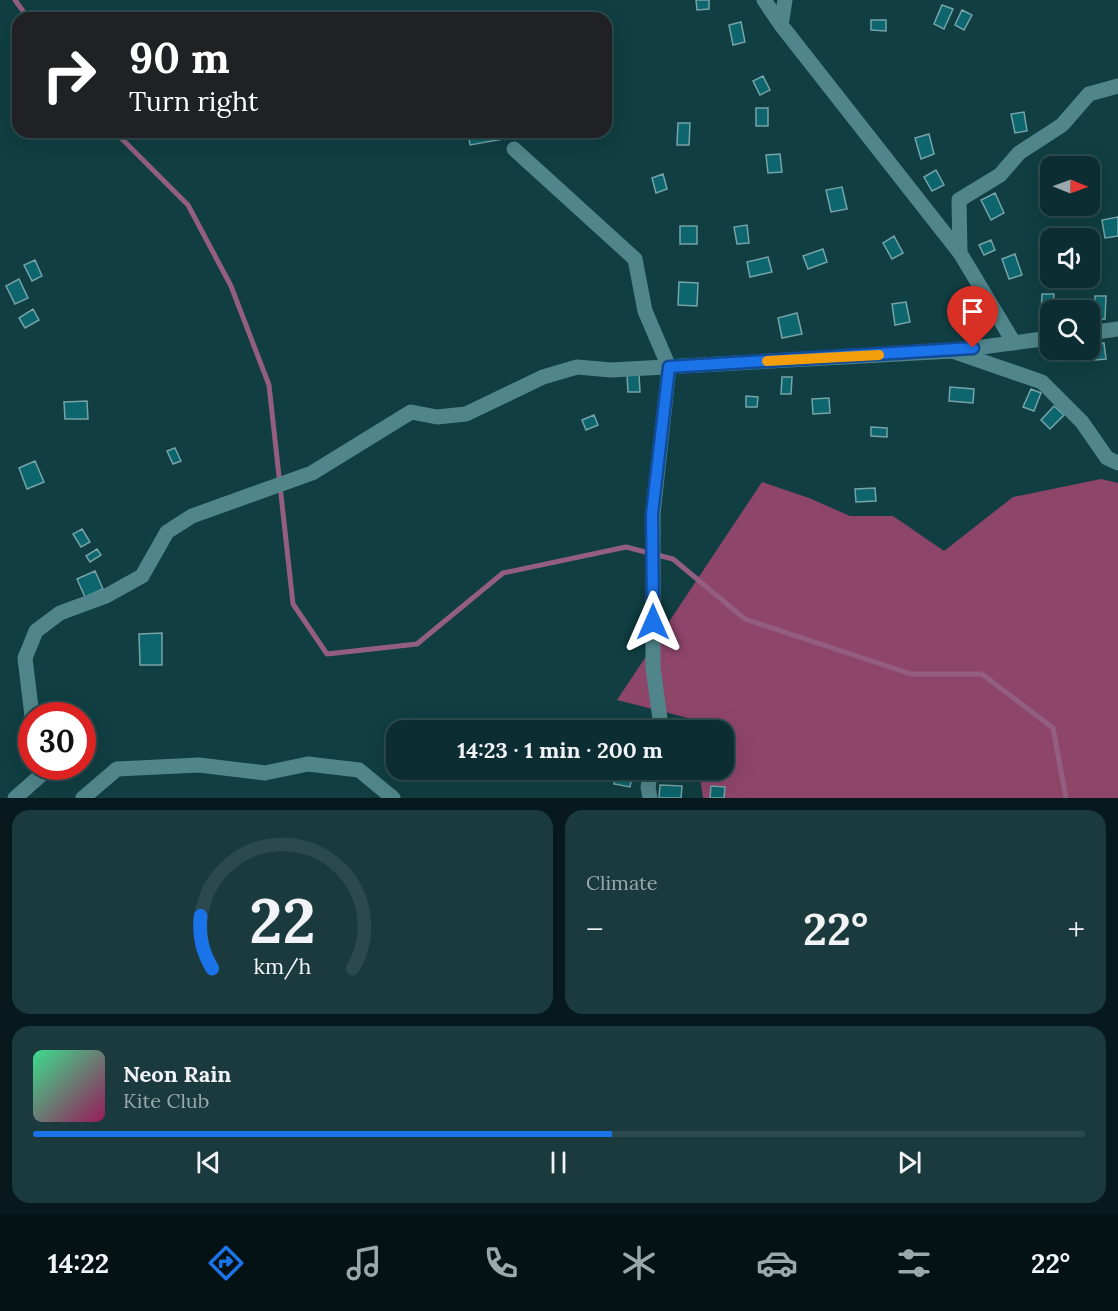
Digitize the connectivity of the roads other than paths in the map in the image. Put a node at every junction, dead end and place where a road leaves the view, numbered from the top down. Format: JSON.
{"nodes":[{"id":1,"x":764,"y":0,"type":"edge"},
{"id":2,"x":785,"y":0,"type":"edge"},
{"id":3,"x":781,"y":25,"type":"junction"},
{"id":4,"x":1118,"y":86,"type":"edge"},
{"id":5,"x":513,"y":149,"type":"dead end"},
{"id":6,"x":960,"y":253,"type":"junction"},
{"id":7,"x":1118,"y":329,"type":"edge"},
{"id":8,"x":1100,"y":331,"type":"edge"},
{"id":9,"x":1040,"y":339,"type":"edge"},
{"id":10,"x":1014,"y":343,"type":"junction"},
{"id":11,"x":952,"y":351,"type":"junction"},
{"id":12,"x":669,"y":367,"type":"junction"},
{"id":13,"x":1118,"y":463,"type":"edge"},
{"id":14,"x":30,"y":702,"type":"edge"},
{"id":15,"x":660,"y":720,"type":"edge"},
{"id":16,"x":35,"y":780,"type":"edge"},
{"id":17,"x":649,"y":780,"type":"edge"},
{"id":18,"x":15,"y":798,"type":"edge"},
{"id":19,"x":83,"y":798,"type":"edge"},
{"id":20,"x":393,"y":798,"type":"edge"},
{"id":21,"x":650,"y":798,"type":"edge"}],
"edges":[{"from":1,"to":3,"type":"street"},
{"from":2,"to":3,"type":"street"},
{"from":3,"to":6,"type":"street"},
{"from":4,"to":6,"type":"street"},
{"from":5,"to":12,"type":"street"},
{"from":6,"to":10,"type":"street"},
{"from":7,"to":8,"type":"street"},
{"from":9,"to":10,"type":"street"},
{"from":10,"to":11,"type":"street"},
{"from":11,"to":12,"type":"street"},
{"from":11,"to":13,"type":"street"},
{"from":12,"to":14,"type":"street"},
{"from":12,"to":15,"type":"street"},
{"from":16,"to":18,"type":"street"},
{"from":17,"to":21,"type":"street"},
{"from":19,"to":20,"type":"street"}]}
